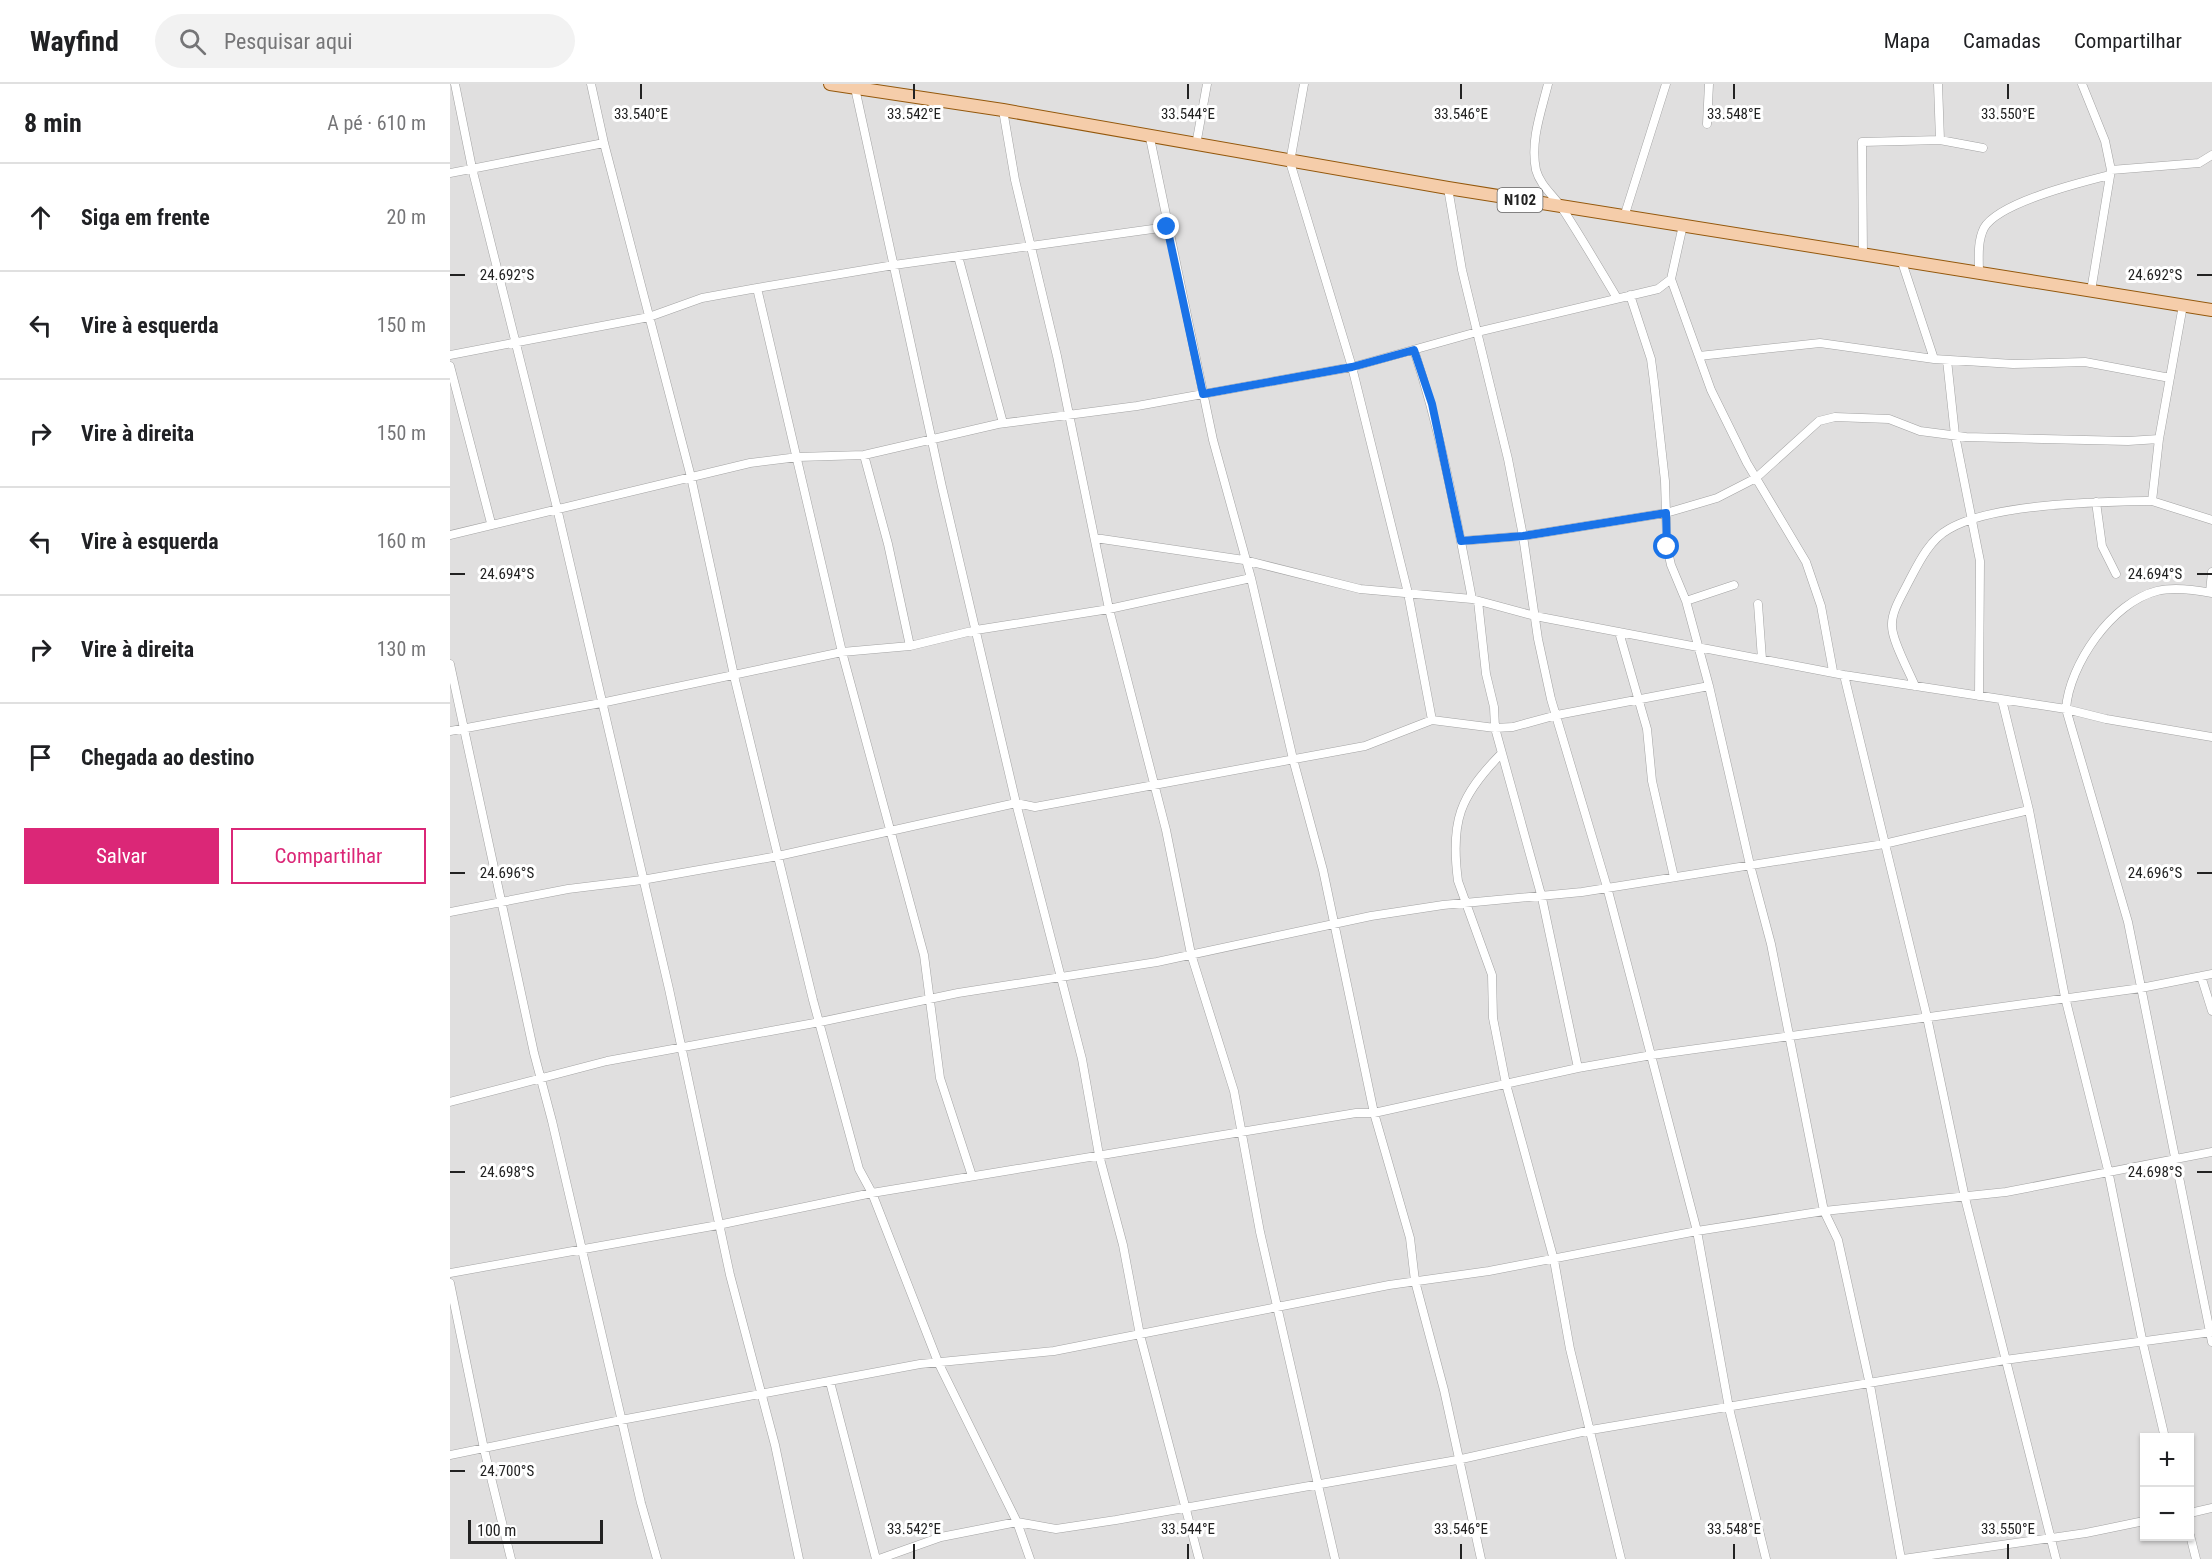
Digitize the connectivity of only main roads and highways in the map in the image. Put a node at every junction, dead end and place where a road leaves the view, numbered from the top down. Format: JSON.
{"nodes":[{"id":1,"x":830,"y":84,"type":"edge"},
{"id":2,"x":2212,"y":310,"type":"edge"}],
"edges":[{"from":1,"to":2,"type":"main road","number":"N102"}]}
